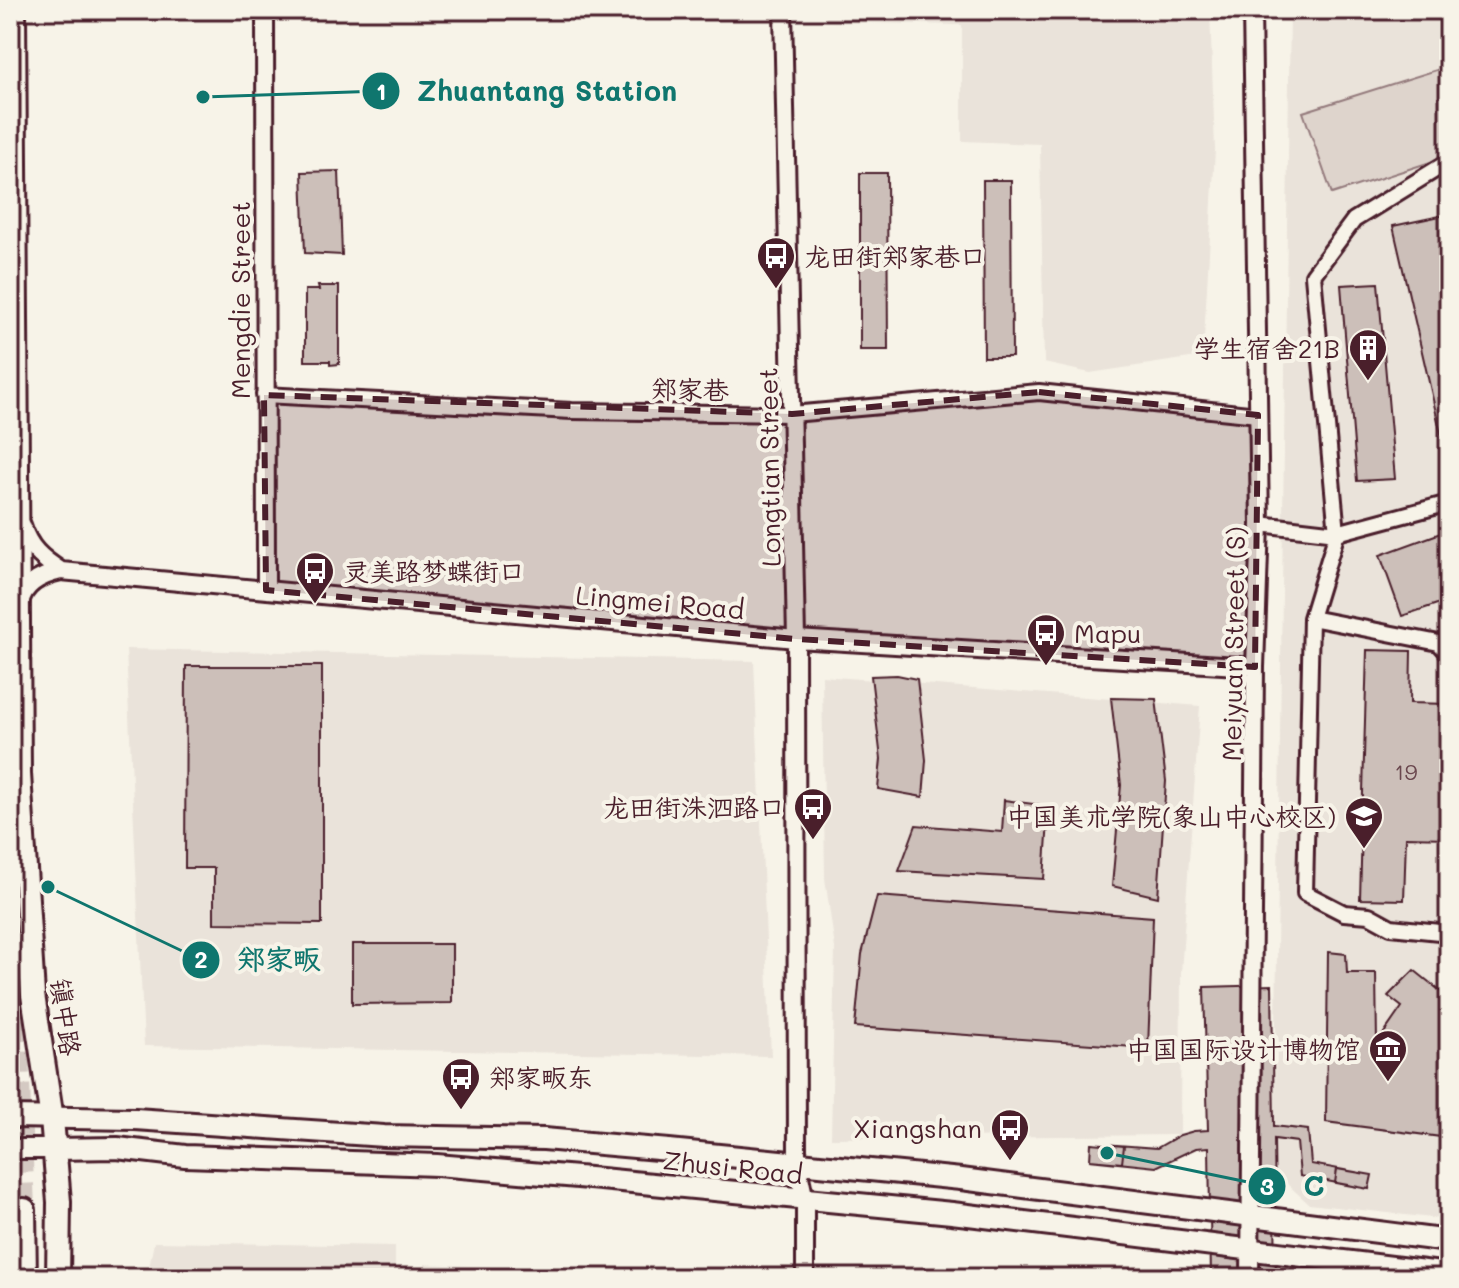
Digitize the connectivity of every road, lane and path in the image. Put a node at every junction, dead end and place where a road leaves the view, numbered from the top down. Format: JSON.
{"nodes":[{"id":1,"x":14,"y":10,"type":"edge"},
{"id":2,"x":265,"y":10,"type":"edge"},
{"id":3,"x":783,"y":10,"type":"edge"},
{"id":4,"x":1252,"y":10,"type":"edge"},
{"id":5,"x":1449,"y":164,"type":"edge"},
{"id":6,"x":264,"y":395,"type":"junction"},
{"id":7,"x":792,"y":414,"type":"junction"},
{"id":8,"x":1258,"y":415,"type":"junction"},
{"id":9,"x":1449,"y":503,"type":"edge"},
{"id":10,"x":18,"y":513,"type":"junction"},
{"id":11,"x":1260,"y":524,"type":"junction"},
{"id":12,"x":1337,"y":533,"type":"junction"},
{"id":13,"x":61,"y":571,"type":"junction"},
{"id":14,"x":266,"y":590,"type":"junction"},
{"id":15,"x":1311,"y":618,"type":"junction"},
{"id":16,"x":17,"y":624,"type":"junction"},
{"id":17,"x":796,"y":639,"type":"junction"},
{"id":18,"x":1449,"y":654,"type":"edge"},
{"id":19,"x":1255,"y":667,"type":"junction"},
{"id":20,"x":1449,"y":933,"type":"edge"},
{"id":21,"x":10,"y":1117,"type":"edge"},
{"id":22,"x":52,"y":1119,"type":"junction"},
{"id":23,"x":10,"y":1149,"type":"edge"},
{"id":24,"x":54,"y":1149,"type":"junction"},
{"id":25,"x":797,"y":1163,"type":"junction"},
{"id":26,"x":805,"y":1200,"type":"junction"},
{"id":27,"x":24,"y":1210,"type":"tunnel mouth"},
{"id":28,"x":1251,"y":1215,"type":"junction"},
{"id":29,"x":1449,"y":1241,"type":"edge"},
{"id":30,"x":1250,"y":1249,"type":"junction"},
{"id":31,"x":1449,"y":1274,"type":"edge"},
{"id":32,"x":25,"y":1278,"type":"edge"},
{"id":33,"x":58,"y":1278,"type":"edge"},
{"id":34,"x":805,"y":1278,"type":"edge"},
{"id":35,"x":1250,"y":1278,"type":"edge"}],
"edges":[{"from":1,"to":10,"type":"highway","name":"镇中路"},
{"from":2,"to":6,"type":"street","name":"Mengdie Street"},
{"from":3,"to":7,"type":"street","name":"Longtian Street"},
{"from":4,"to":8,"type":"street","name":"Meiyuan Street (S)"},
{"from":5,"to":12,"type":"street"},
{"from":6,"to":7,"type":"street","name":"郑家巷"},
{"from":6,"to":14,"type":"street","name":"Mengdie Street"},
{"from":7,"to":8,"type":"street","name":"郑家巷"},
{"from":7,"to":17,"type":"street","name":"Longtian Street"},
{"from":8,"to":11,"type":"street","name":"Meiyuan Street (S)"},
{"from":9,"to":12,"type":"street"},
{"from":10,"to":13,"type":"street"},
{"from":10,"to":16,"type":"highway","name":"镇中路"},
{"from":11,"to":12,"type":"street"},
{"from":11,"to":19,"type":"street","name":"Meiyuan Street (S)"},
{"from":12,"to":15,"type":"street"},
{"from":13,"to":14,"type":"street","name":"Lingmei Road"},
{"from":13,"to":16,"type":"street"},
{"from":14,"to":17,"type":"street","name":"Lingmei Road"},
{"from":15,"to":18,"type":"street"},
{"from":15,"to":20,"type":"street"},
{"from":16,"to":22,"type":"highway","name":"镇中路"},
{"from":17,"to":19,"type":"street","name":"Lingmei Road"},
{"from":17,"to":25,"type":"street","name":"Longtian Street"},
{"from":19,"to":28,"type":"street","name":"Meiyuan Street (S)"},
{"from":21,"to":22,"type":"main road","name":"Zhusi Road"},
{"from":22,"to":24,"type":"highway","name":"镇中路"},
{"from":22,"to":25,"type":"main road","name":"Zhusi Road"},
{"from":23,"to":24,"type":"main road","name":"Zhusi Road"},
{"from":24,"to":26,"type":"main road","name":"Zhusi Road"},
{"from":24,"to":33,"type":"highway","name":"镇中路"},
{"from":25,"to":26,"type":"street","name":"Longtian Street"},
{"from":25,"to":28,"type":"main road","name":"Zhusi Road"},
{"from":26,"to":30,"type":"main road","name":"Zhusi Road"},
{"from":26,"to":34,"type":"street","name":"Longtian Street"},
{"from":27,"to":32,"type":"highway"},
{"from":28,"to":29,"type":"main road","name":"Zhusi Road"},
{"from":28,"to":30,"type":"street","name":"Meiyuan Street (S)"},
{"from":30,"to":31,"type":"main road","name":"Zhusi Road"},
{"from":30,"to":35,"type":"street","name":"Meiyuan Street (S)"}]}
